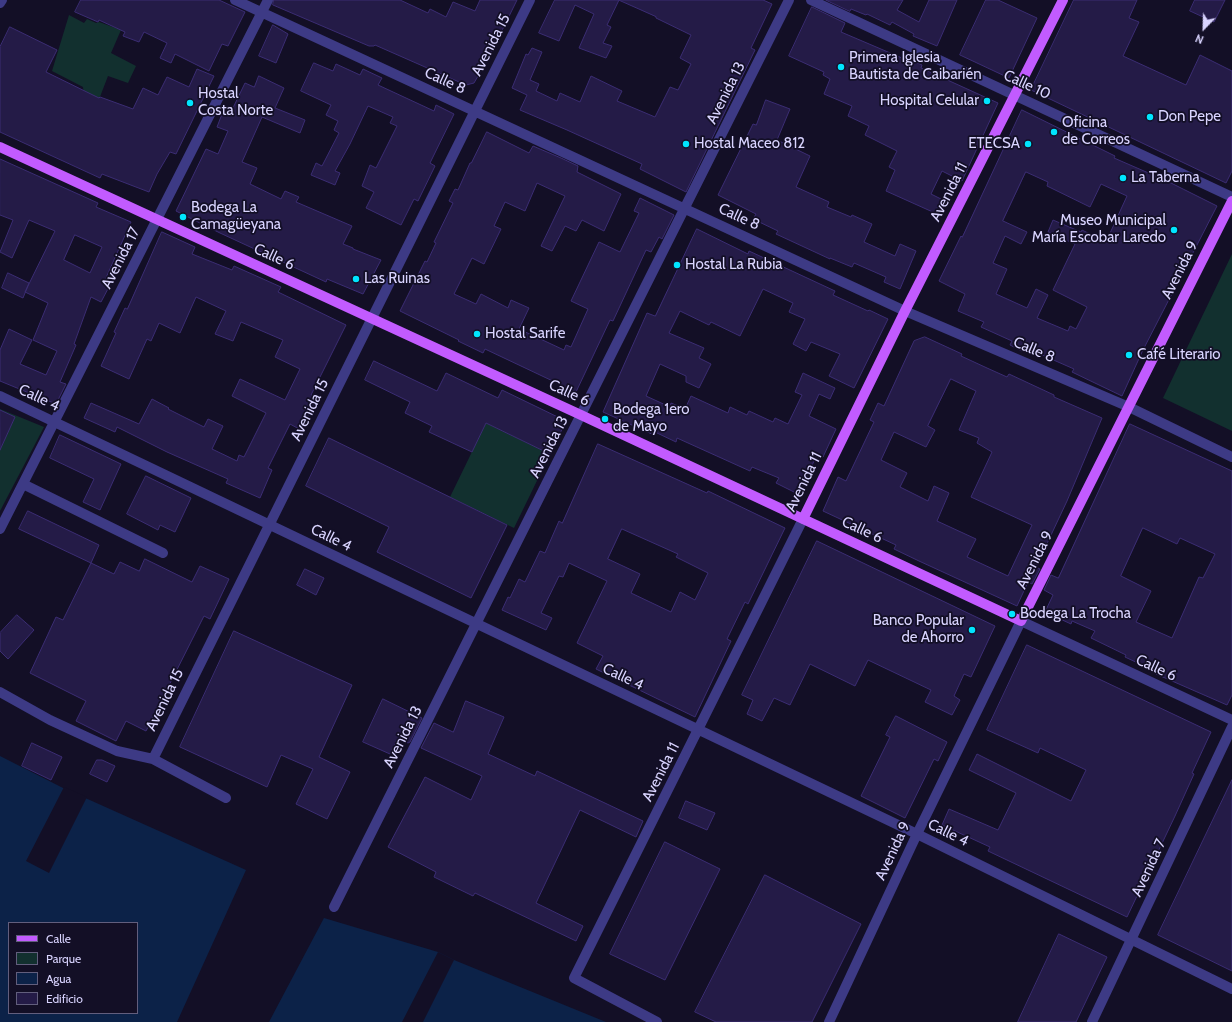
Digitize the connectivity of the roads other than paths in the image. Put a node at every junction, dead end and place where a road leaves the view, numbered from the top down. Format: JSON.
{"nodes":[{"id":1,"x":2,"y":0,"type":"edge"},
{"id":2,"x":235,"y":0,"type":"edge"},
{"id":3,"x":268,"y":0,"type":"edge"},
{"id":4,"x":530,"y":0,"type":"edge"},
{"id":5,"x":790,"y":0,"type":"edge"},
{"id":6,"x":811,"y":0,"type":"edge"},
{"id":7,"x":1063,"y":0,"type":"edge"},
{"id":8,"x":0,"y":3,"type":"edge"},
{"id":9,"x":261,"y":12,"type":"junction"},
{"id":10,"x":1015,"y":96,"type":"junction"},
{"id":11,"x":475,"y":111,"type":"junction"},
{"id":12,"x":0,"y":147,"type":"edge"},
{"id":13,"x":1232,"y":197,"type":"edge"},
{"id":14,"x":1232,"y":201,"type":"edge"},
{"id":15,"x":684,"y":209,"type":"junction"},
{"id":16,"x":157,"y":220,"type":"junction"},
{"id":17,"x":905,"y":311,"type":"junction"},
{"id":18,"x":372,"y":319,"type":"junction"},
{"id":19,"x":0,"y":396,"type":"edge"},
{"id":20,"x":1128,"y":406,"type":"junction"},
{"id":21,"x":581,"y":415,"type":"junction"},
{"id":22,"x":54,"y":422,"type":"junction"},
{"id":23,"x":1232,"y":457,"type":"edge"},
{"id":24,"x":23,"y":484,"type":"junction"},
{"id":25,"x":803,"y":519,"type":"junction"},
{"id":26,"x":269,"y":525,"type":"junction"},
{"id":27,"x":0,"y":529,"type":"edge"},
{"id":28,"x":163,"y":553,"type":"dead end"},
{"id":29,"x":1021,"y":621,"type":"junction"},
{"id":30,"x":477,"y":624,"type":"junction"},
{"id":31,"x":0,"y":692,"type":"edge"},
{"id":32,"x":1232,"y":720,"type":"edge"},
{"id":33,"x":1232,"y":727,"type":"edge"},
{"id":34,"x":699,"y":730,"type":"junction"},
{"id":35,"x":152,"y":759,"type":"junction"},
{"id":36,"x":226,"y":798,"type":"dead end"},
{"id":37,"x":917,"y":834,"type":"junction"},
{"id":38,"x":334,"y":908,"type":"dead end"},
{"id":39,"x":1131,"y":940,"type":"junction"},
{"id":40,"x":1232,"y":989,"type":"edge"},
{"id":41,"x":657,"y":1022,"type":"edge"},
{"id":42,"x":829,"y":1022,"type":"edge"},
{"id":43,"x":1092,"y":1022,"type":"edge"}],
"edges":[{"from":1,"to":8,"type":"street"},
{"from":2,"to":9,"type":"street","name":"Calle 8"},
{"from":3,"to":9,"type":"street","name":"Avenida 17"},
{"from":4,"to":11,"type":"street","name":"Avenida 15"},
{"from":5,"to":15,"type":"street","name":"Avenida 13"},
{"from":6,"to":10,"type":"street","name":"Calle 10"},
{"from":7,"to":10,"type":"main road","name":"Avenida 11"},
{"from":9,"to":11,"type":"street","name":"Calle 8"},
{"from":9,"to":16,"type":"street","name":"Avenida 17"},
{"from":10,"to":13,"type":"street","name":"Calle 10"},
{"from":10,"to":17,"type":"main road","name":"Avenida 11"},
{"from":11,"to":15,"type":"street","name":"Calle 8"},
{"from":11,"to":18,"type":"street","name":"Avenida 15"},
{"from":12,"to":16,"type":"main road","name":"Calle 6"},
{"from":14,"to":20,"type":"main road","name":"Avenida 9"},
{"from":15,"to":17,"type":"street","name":"Calle 8"},
{"from":15,"to":21,"type":"street","name":"Avenida 13"},
{"from":16,"to":18,"type":"main road","name":"Calle 6"},
{"from":16,"to":22,"type":"street","name":"Avenida 17"},
{"from":17,"to":20,"type":"street","name":"Calle 8"},
{"from":17,"to":25,"type":"main road","name":"Avenida 11"},
{"from":18,"to":21,"type":"main road","name":"Calle 6"},
{"from":18,"to":26,"type":"street","name":"Avenida 15"},
{"from":19,"to":22,"type":"street","name":"Calle 4"},
{"from":20,"to":23,"type":"street","name":"Calle 8"},
{"from":20,"to":29,"type":"main road","name":"Avenida 9"},
{"from":21,"to":25,"type":"main road","name":"Calle 6"},
{"from":21,"to":30,"type":"street","name":"Avenida 13"},
{"from":22,"to":24,"type":"street","name":"Avenida 17"},
{"from":22,"to":26,"type":"street","name":"Calle 4"},
{"from":24,"to":27,"type":"street","name":"Avenida 17"},
{"from":24,"to":28,"type":"street"},
{"from":25,"to":29,"type":"main road","name":"Calle 6"},
{"from":25,"to":34,"type":"street","name":"Avenida 11"},
{"from":26,"to":30,"type":"street","name":"Calle 4"},
{"from":26,"to":35,"type":"street","name":"Avenida 15"},
{"from":29,"to":32,"type":"street","name":"Calle 6"},
{"from":29,"to":37,"type":"street","name":"Avenida 9"},
{"from":30,"to":34,"type":"street","name":"Calle 4"},
{"from":30,"to":38,"type":"street","name":"Avenida 13"},
{"from":31,"to":35,"type":"street"},
{"from":33,"to":39,"type":"street","name":"Avenida 7"},
{"from":34,"to":37,"type":"street","name":"Calle 4"},
{"from":34,"to":41,"type":"street","name":"Avenida 11"},
{"from":35,"to":36,"type":"street"},
{"from":37,"to":39,"type":"street","name":"Calle 4"},
{"from":37,"to":42,"type":"street","name":"Avenida 9"},
{"from":39,"to":40,"type":"street","name":"Calle 4"},
{"from":39,"to":43,"type":"street","name":"Avenida 7"}]}
